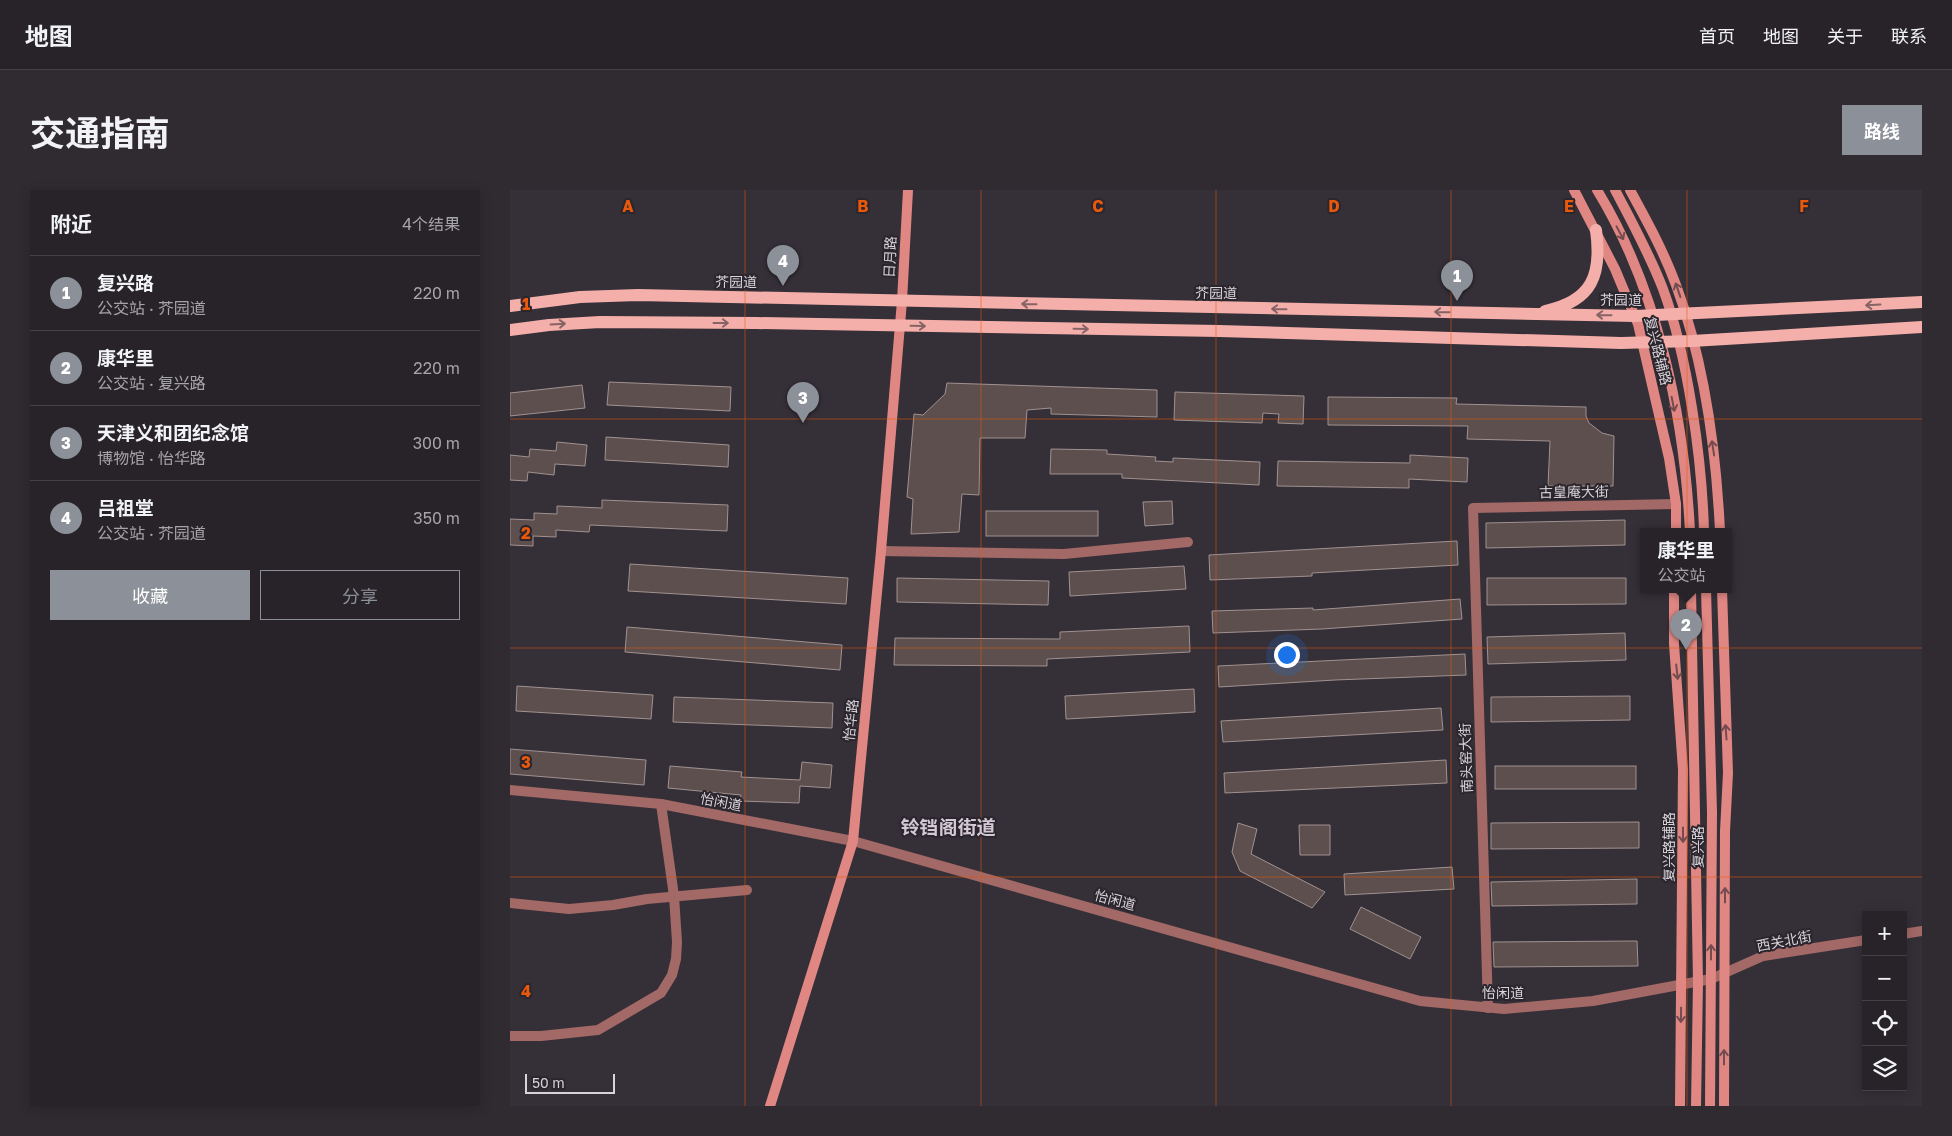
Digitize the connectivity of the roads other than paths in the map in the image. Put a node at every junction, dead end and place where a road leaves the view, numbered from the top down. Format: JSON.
{"nodes":[{"id":1,"x":908,"y":190,"type":"edge"},
{"id":2,"x":1574,"y":190,"type":"edge"},
{"id":3,"x":1597,"y":190,"type":"edge"},
{"id":4,"x":1615,"y":190,"type":"edge"},
{"id":5,"x":1630,"y":190,"type":"edge"},
{"id":6,"x":1596,"y":230,"type":"junction"},
{"id":7,"x":902,"y":301,"type":"junction"},
{"id":8,"x":1922,"y":302,"type":"edge"},
{"id":9,"x":510,"y":306,"type":"edge"},
{"id":10,"x":1527,"y":314,"type":"junction"},
{"id":11,"x":1654,"y":314,"type":"junction"},
{"id":12,"x":1686,"y":314,"type":"junction"},
{"id":13,"x":1670,"y":315,"type":"junction"},
{"id":14,"x":1635,"y":316,"type":"junction"},
{"id":15,"x":899,"y":326,"type":"junction"},
{"id":16,"x":1922,"y":327,"type":"edge"},
{"id":17,"x":510,"y":330,"type":"edge"},
{"id":18,"x":1660,"y":341,"type":"junction"},
{"id":19,"x":1677,"y":341,"type":"junction"},
{"id":20,"x":1692,"y":341,"type":"junction"},
{"id":21,"x":1642,"y":342,"type":"junction"},
{"id":22,"x":1717,"y":473,"type":"junction"},
{"id":23,"x":1676,"y":504,"type":"junction"},
{"id":24,"x":1473,"y":508,"type":"joint"},
{"id":25,"x":1704,"y":518,"type":"junction"},
{"id":26,"x":1676,"y":528,"type":"edge"},
{"id":27,"x":1690,"y":528,"type":"edge"},
{"id":28,"x":1704,"y":528,"type":"edge"},
{"id":29,"x":1720,"y":528,"type":"edge"},
{"id":30,"x":1188,"y":542,"type":"dead end"},
{"id":31,"x":881,"y":551,"type":"junction"},
{"id":32,"x":1674,"y":593,"type":"edge"},
{"id":33,"x":1691,"y":593,"type":"edge"},
{"id":34,"x":1706,"y":593,"type":"edge"},
{"id":35,"x":1722,"y":593,"type":"edge"},
{"id":36,"x":510,"y":790,"type":"edge"},
{"id":37,"x":661,"y":804,"type":"junction"},
{"id":38,"x":853,"y":842,"type":"junction"},
{"id":39,"x":747,"y":890,"type":"dead end"},
{"id":40,"x":674,"y":896,"type":"junction"},
{"id":41,"x":510,"y":902,"type":"edge"},
{"id":42,"x":1922,"y":931,"type":"edge"},
{"id":43,"x":1907,"y":933,"type":"edge"},
{"id":44,"x":1862,"y":941,"type":"edge"},
{"id":45,"x":1724,"y":974,"type":"junction"},
{"id":46,"x":1711,"y":979,"type":"junction"},
{"id":47,"x":1698,"y":982,"type":"junction"},
{"id":48,"x":1682,"y":984,"type":"junction"},
{"id":49,"x":1488,"y":1008,"type":"junction"},
{"id":50,"x":510,"y":1036,"type":"edge"},
{"id":51,"x":770,"y":1106,"type":"edge"},
{"id":52,"x":1680,"y":1106,"type":"edge"},
{"id":53,"x":1696,"y":1106,"type":"edge"},
{"id":54,"x":1710,"y":1106,"type":"edge"},
{"id":55,"x":1724,"y":1106,"type":"edge"}],
"edges":[{"from":1,"to":7,"type":"street","name":"日月路"},
{"from":2,"to":6,"type":"street","name":"复兴路辅路"},
{"from":3,"to":11,"type":"street","one_way":true},
{"from":4,"to":13,"type":"street"},
{"from":12,"to":5,"type":"street","one_way":true},
{"from":6,"to":10,"type":"main road"},
{"from":6,"to":14,"type":"street","name":"复兴路辅路"},
{"from":7,"to":9,"type":"main road","name":"芥园道"},
{"from":10,"to":7,"type":"main road","name":"芥园道","one_way":true},
{"from":7,"to":15,"type":"street","name":"日月路"},
{"from":8,"to":12,"type":"main road","name":"芥园道","one_way":true},
{"from":14,"to":10,"type":"main road","name":"芥园道","one_way":true},
{"from":11,"to":13,"type":"main road","name":"芥园道"},
{"from":11,"to":14,"type":"main road","name":"芥园道"},
{"from":11,"to":18,"type":"street"},
{"from":12,"to":13,"type":"main road","name":"芥园道"},
{"from":12,"to":20,"type":"street"},
{"from":13,"to":19,"type":"street"},
{"from":14,"to":21,"type":"street","name":"复兴路辅路"},
{"from":17,"to":15,"type":"main road","one_way":true},
{"from":15,"to":21,"type":"main road","one_way":true},
{"from":15,"to":31,"type":"street","name":"怡华路"},
{"from":16,"to":20,"type":"main road"},
{"from":18,"to":19,"type":"main road"},
{"from":18,"to":21,"type":"main road"},
{"from":18,"to":27,"type":"street","one_way":true},
{"from":19,"to":20,"type":"main road"},
{"from":19,"to":25,"type":"street"},
{"from":22,"to":20,"type":"street","one_way":true},
{"from":21,"to":23,"type":"street","name":"复兴路辅路"},
{"from":22,"to":25,"type":"street"},
{"from":22,"to":29,"type":"street"},
{"from":23,"to":24,"type":"street","name":"古皇庵大街"},
{"from":23,"to":26,"type":"street","name":"复兴路辅路"},
{"from":24,"to":49,"type":"street","name":"南头窑大街"},
{"from":25,"to":28,"type":"street"},
{"from":30,"to":31,"type":"street"},
{"from":31,"to":38,"type":"street","name":"怡华路"},
{"from":32,"to":48,"type":"street","name":"复兴路辅路","one_way":true},
{"from":33,"to":47,"type":"street","name":"复兴路"},
{"from":46,"to":34,"type":"street","name":"复兴路","one_way":true},
{"from":45,"to":35,"type":"street","one_way":true},
{"from":36,"to":37,"type":"street","name":"怡闲道"},
{"from":37,"to":38,"type":"street","name":"怡闲道"},
{"from":37,"to":40,"type":"street"},
{"from":38,"to":49,"type":"street","name":"怡闲道"},
{"from":38,"to":51,"type":"street","name":"怡华路"},
{"from":39,"to":40,"type":"street"},
{"from":40,"to":41,"type":"street"},
{"from":40,"to":50,"type":"street"},
{"from":42,"to":43,"type":"street"},
{"from":44,"to":45,"type":"street","name":"西关北街"},
{"from":45,"to":46,"type":"street","name":"西关北街"},
{"from":55,"to":45,"type":"street","one_way":true},
{"from":46,"to":47,"type":"street","name":"怡闲道"},
{"from":46,"to":54,"type":"street","name":"复兴路"},
{"from":47,"to":48,"type":"street","name":"怡闲道"},
{"from":47,"to":53,"type":"street","name":"复兴路"},
{"from":48,"to":49,"type":"street","name":"怡闲道"},
{"from":48,"to":52,"type":"street","name":"复兴路辅路","one_way":true}]}
